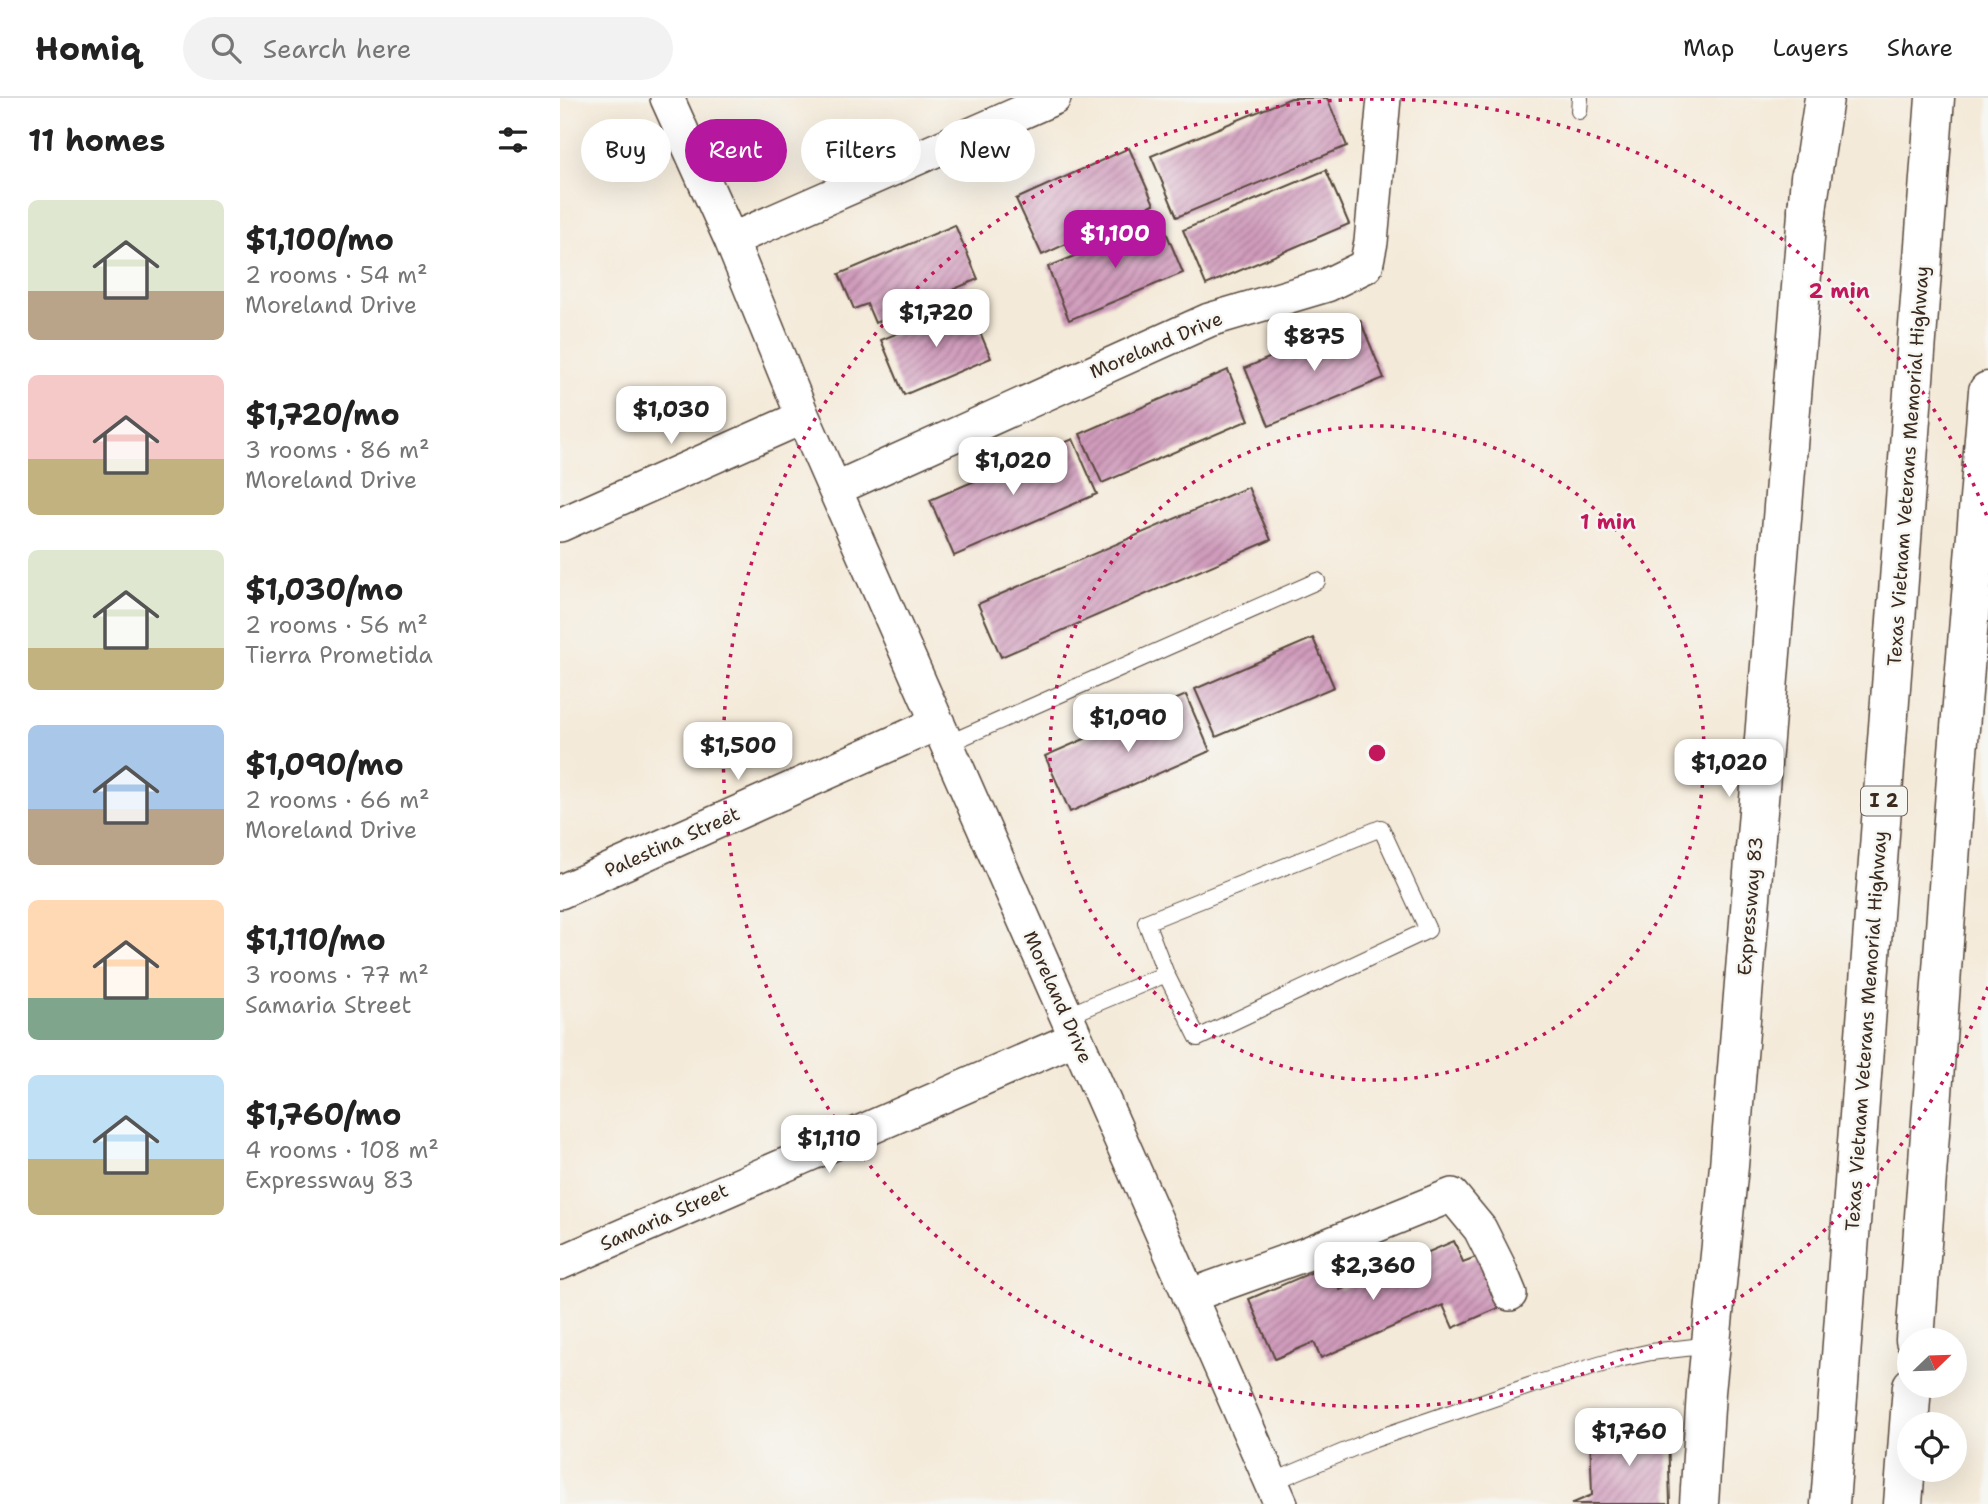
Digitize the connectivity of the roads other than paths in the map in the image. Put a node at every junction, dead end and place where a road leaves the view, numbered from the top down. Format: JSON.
{"nodes":[{"id":1,"x":667,"y":98,"type":"edge"},
{"id":2,"x":1054,"y":98,"type":"edge"},
{"id":3,"x":1384,"y":98,"type":"edge"},
{"id":4,"x":1816,"y":98,"type":"edge"},
{"id":5,"x":1824,"y":98,"type":"edge"},
{"id":6,"x":1935,"y":98,"type":"edge"},
{"id":7,"x":1807,"y":209,"type":"junction"},
{"id":8,"x":731,"y":240,"type":"junction"},
{"id":9,"x":1988,"y":391,"type":"edge"},
{"id":10,"x":803,"y":417,"type":"junction"},
{"id":11,"x":835,"y":489,"type":"junction"},
{"id":12,"x":560,"y":525,"type":"edge"},
{"id":13,"x":1317,"y":581,"type":"dead end"},
{"id":14,"x":942,"y":734,"type":"junction"},
{"id":15,"x":560,"y":892,"type":"edge"},
{"id":16,"x":1166,"y":974,"type":"junction"},
{"id":17,"x":1071,"y":1027,"type":"junction"},
{"id":18,"x":560,"y":1263,"type":"edge"},
{"id":19,"x":1510,"y":1294,"type":"dead end"},
{"id":20,"x":1189,"y":1296,"type":"junction"},
{"id":21,"x":1916,"y":1328,"type":"edge"},
{"id":22,"x":1711,"y":1345,"type":"junction"},
{"id":23,"x":1911,"y":1398,"type":"edge"},
{"id":24,"x":1276,"y":1493,"type":"edge"},
{"id":25,"x":1699,"y":1504,"type":"edge"},
{"id":26,"x":1830,"y":1504,"type":"edge"},
{"id":27,"x":1903,"y":1504,"type":"edge"}],
"edges":[{"from":1,"to":8,"type":"street","name":"Moreland Drive"},
{"from":2,"to":8,"type":"street"},
{"from":3,"to":11,"type":"street","name":"Moreland Drive"},
{"from":4,"to":7,"type":"main road","name":"Expressway 83"},
{"from":5,"to":7,"type":"main road"},
{"from":6,"to":26,"type":"main road","name":"Texas Vietnam Veterans Memorial Highway","number":"I 2"},
{"from":7,"to":22,"type":"main road","name":"Expressway 83"},
{"from":8,"to":10,"type":"street","name":"Moreland Drive"},
{"from":9,"to":21,"type":"main road"},
{"from":10,"to":11,"type":"street","name":"Moreland Drive"},
{"from":10,"to":12,"type":"street"},
{"from":11,"to":14,"type":"street","name":"Moreland Drive"},
{"from":13,"to":14,"type":"lane"},
{"from":14,"to":15,"type":"street","name":"Palestina Street"},
{"from":14,"to":17,"type":"street","name":"Moreland Drive"},
{"from":16,"to":16,"type":"lane"},
{"from":16,"to":17,"type":"lane"},
{"from":17,"to":18,"type":"street","name":"Samaria Street"},
{"from":17,"to":20,"type":"street","name":"Moreland Drive"},
{"from":19,"to":20,"type":"street"},
{"from":20,"to":24,"type":"street","name":"Moreland Drive"},
{"from":22,"to":24,"type":"lane"},
{"from":22,"to":25,"type":"main road","name":"Expressway 83"},
{"from":23,"to":27,"type":"main road"}]}
